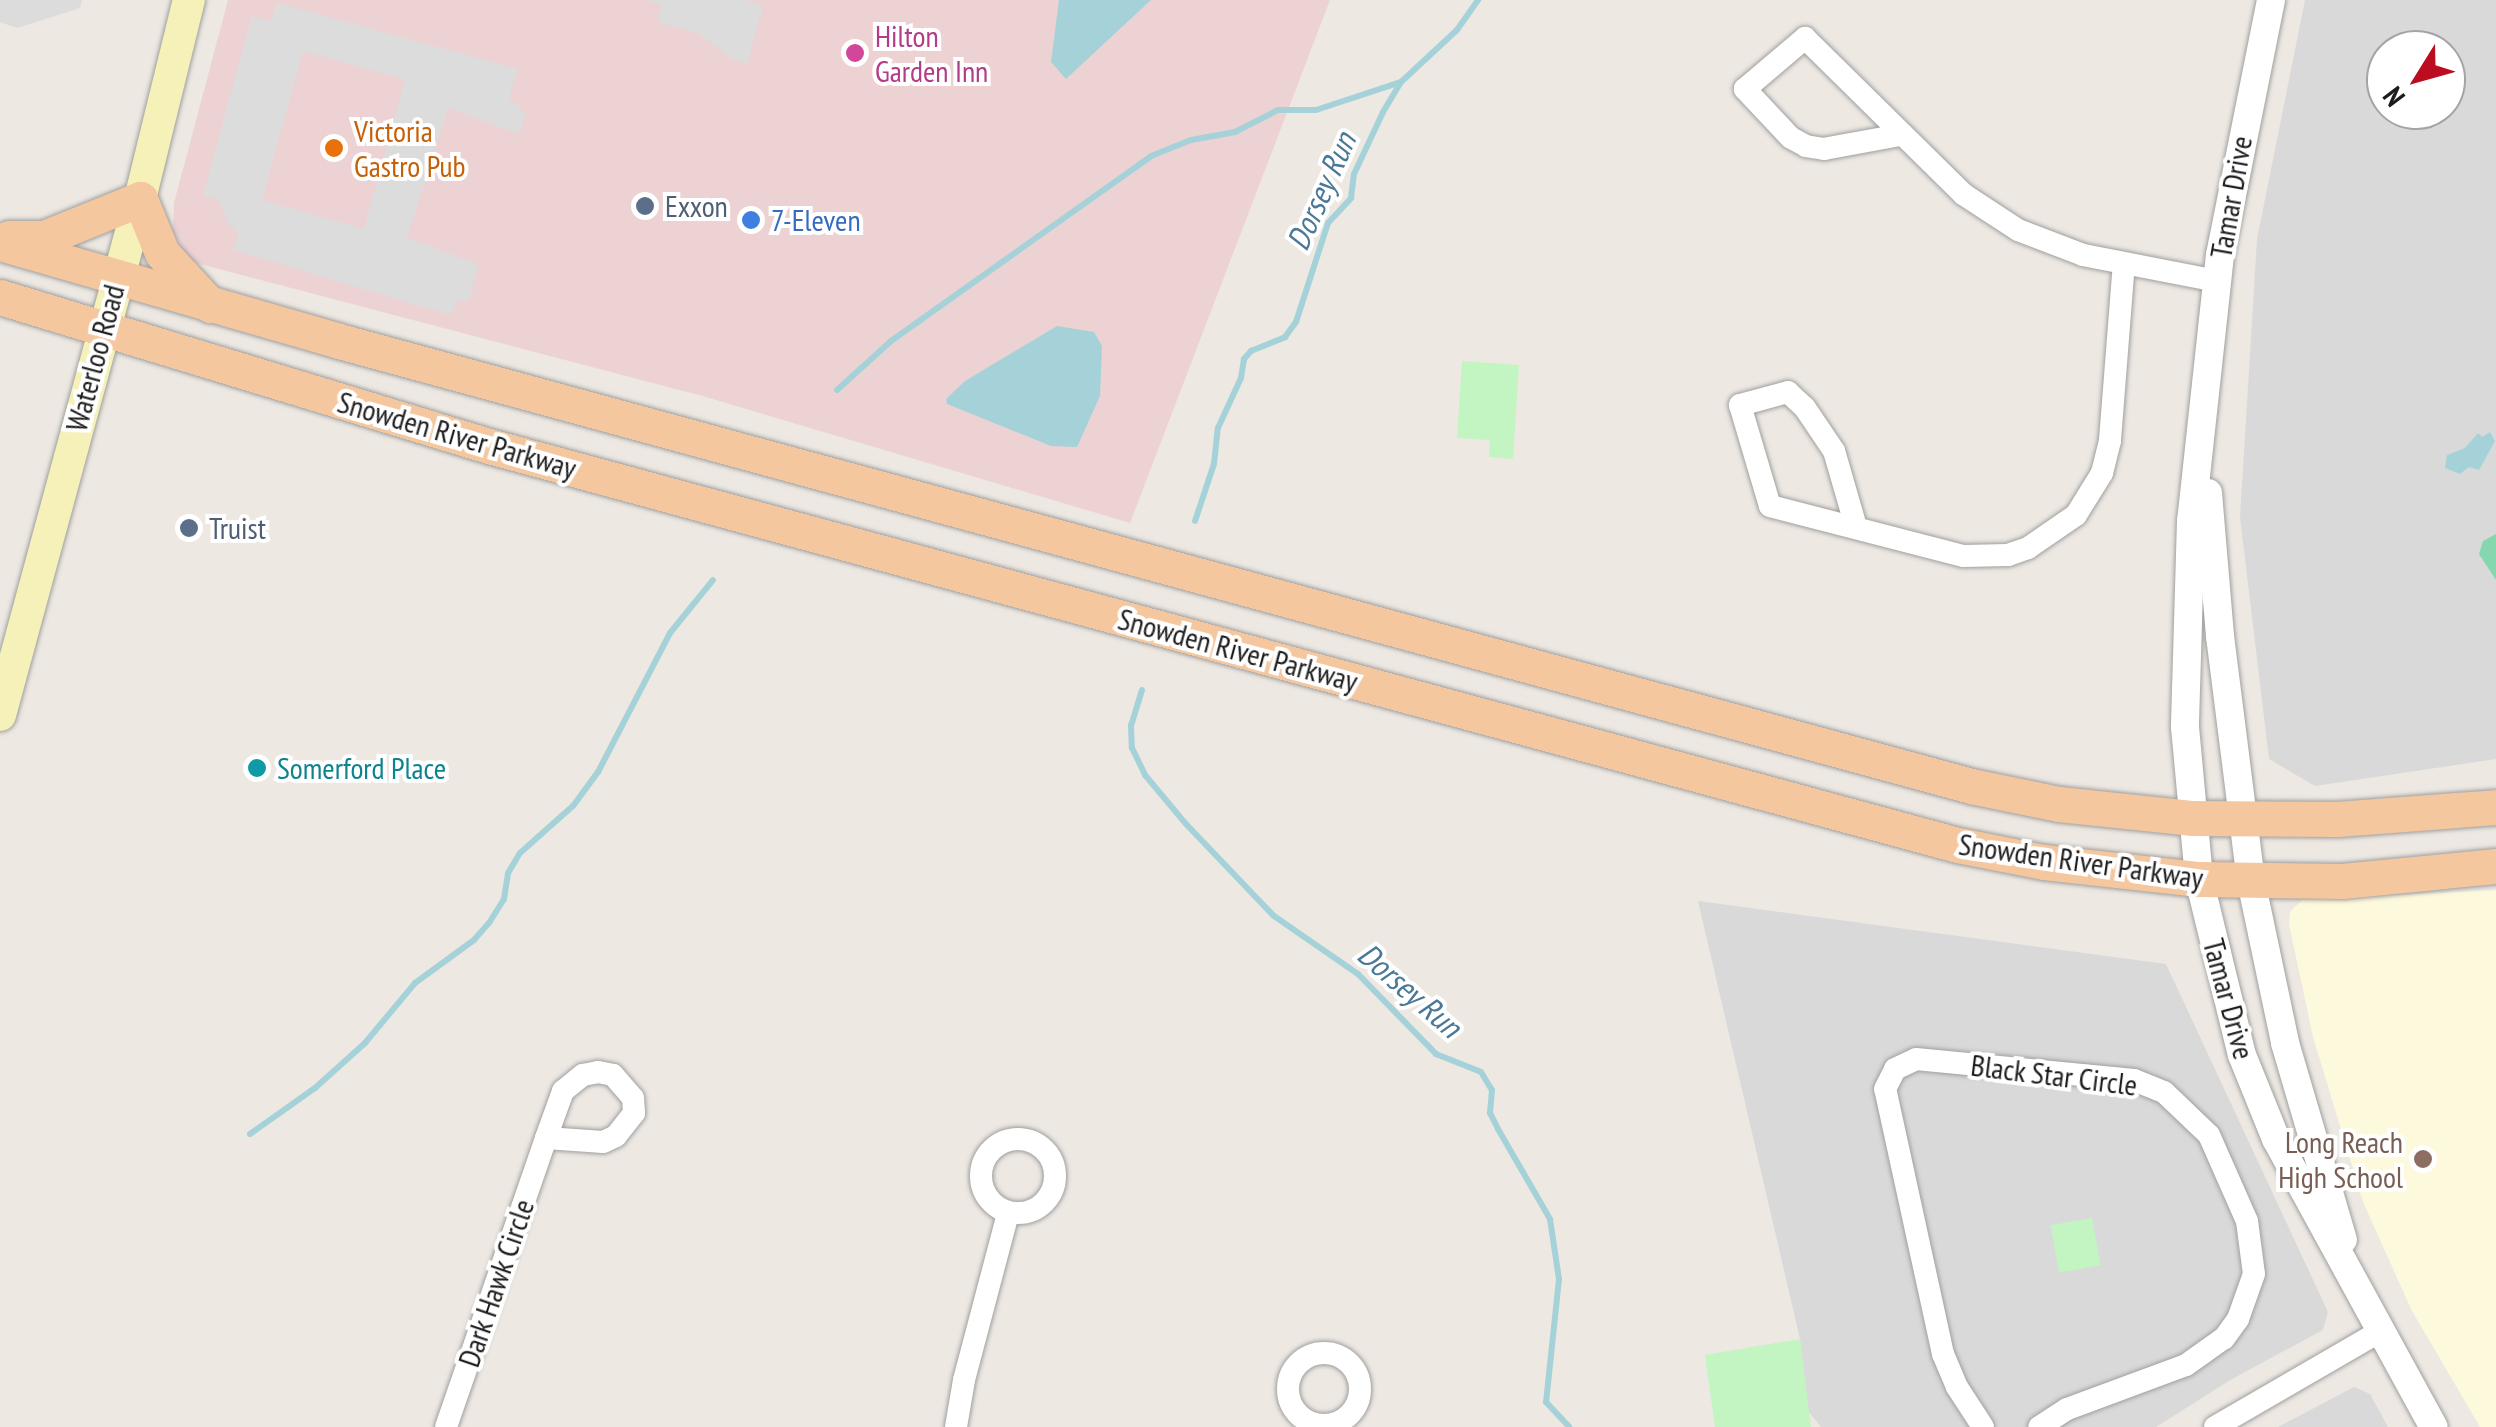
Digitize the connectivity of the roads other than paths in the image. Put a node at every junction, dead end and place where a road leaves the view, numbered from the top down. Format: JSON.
{"nodes":[{"id":1,"x":189,"y":0,"type":"edge"},
{"id":2,"x":2271,"y":0,"type":"edge"},
{"id":3,"x":1900,"y":135,"type":"junction"},
{"id":4,"x":140,"y":199,"type":"junction"},
{"id":5,"x":0,"y":241,"type":"edge"},
{"id":6,"x":2124,"y":264,"type":"junction"},
{"id":7,"x":115,"y":279,"type":"junction"},
{"id":8,"x":2217,"y":282,"type":"junction"},
{"id":9,"x":0,"y":297,"type":"edge"},
{"id":10,"x":211,"y":306,"type":"junction"},
{"id":11,"x":102,"y":329,"type":"junction"},
{"id":12,"x":2204,"y":396,"type":"junction"},
{"id":13,"x":1856,"y":527,"type":"junction"},
{"id":14,"x":0,"y":715,"type":"edge"},
{"id":15,"x":2496,"y":807,"type":"edge"},
{"id":16,"x":2193,"y":818,"type":"junction"},
{"id":17,"x":2242,"y":819,"type":"junction"},
{"id":18,"x":2496,"y":866,"type":"edge"},
{"id":19,"x":2199,"y":880,"type":"junction"},
{"id":20,"x":2251,"y":881,"type":"junction"},
{"id":21,"x":546,"y":1138,"type":"dead end"},
{"id":22,"x":1008,"y":1213,"type":"dead end"},
{"id":23,"x":2379,"y":1332,"type":"junction"},
{"id":24,"x":446,"y":1427,"type":"edge"},
{"id":25,"x":956,"y":1427,"type":"edge"},
{"id":26,"x":1983,"y":1427,"type":"edge"},
{"id":27,"x":2038,"y":1427,"type":"edge"},
{"id":28,"x":2215,"y":1427,"type":"edge"},
{"id":29,"x":2434,"y":1427,"type":"edge"}],
"edges":[{"from":1,"to":4,"type":"main road","name":"Waterloo Road"},
{"from":2,"to":8,"type":"street","name":"Tamar Drive"},
{"from":3,"to":3,"type":"street"},
{"from":3,"to":6,"type":"street"},
{"from":4,"to":5,"type":"main road"},
{"from":4,"to":7,"type":"main road","name":"Waterloo Road"},
{"from":4,"to":10,"type":"main road"},
{"from":5,"to":7,"type":"main road","name":"Snowden River Parkway"},
{"from":6,"to":8,"type":"street"},
{"from":6,"to":13,"type":"street"},
{"from":7,"to":10,"type":"main road","name":"Snowden River Parkway"},
{"from":7,"to":11,"type":"main road","name":"Waterloo Road"},
{"from":8,"to":12,"type":"street","name":"Tamar Drive"},
{"from":9,"to":11,"type":"main road","name":"Snowden River Parkway"},
{"from":10,"to":16,"type":"main road","name":"Snowden River Parkway"},
{"from":11,"to":14,"type":"main road","name":"Waterloo Road"},
{"from":11,"to":19,"type":"main road","name":"Snowden River Parkway"},
{"from":12,"to":16,"type":"street","name":"Tamar Drive"},
{"from":12,"to":17,"type":"street","name":"Tamar Drive"},
{"from":13,"to":13,"type":"street"},
{"from":15,"to":17,"type":"main road","name":"Snowden River Parkway"},
{"from":16,"to":17,"type":"main road","name":"Snowden River Parkway"},
{"from":16,"to":19,"type":"street","name":"Tamar Drive"},
{"from":17,"to":20,"type":"street","name":"Tamar Drive"},
{"from":18,"to":20,"type":"main road","name":"Snowden River Parkway"},
{"from":19,"to":20,"type":"main road","name":"Snowden River Parkway"},
{"from":19,"to":23,"type":"street","name":"Tamar Drive"},
{"from":20,"to":23,"type":"street","name":"Tamar Drive"},
{"from":21,"to":24,"type":"street","name":"Dark Hawk Circle"},
{"from":22,"to":25,"type":"street"},
{"from":23,"to":28,"type":"street"},
{"from":23,"to":29,"type":"street","name":"Tamar Drive"},
{"from":26,"to":27,"type":"street","name":"Black Star Circle"}]}
